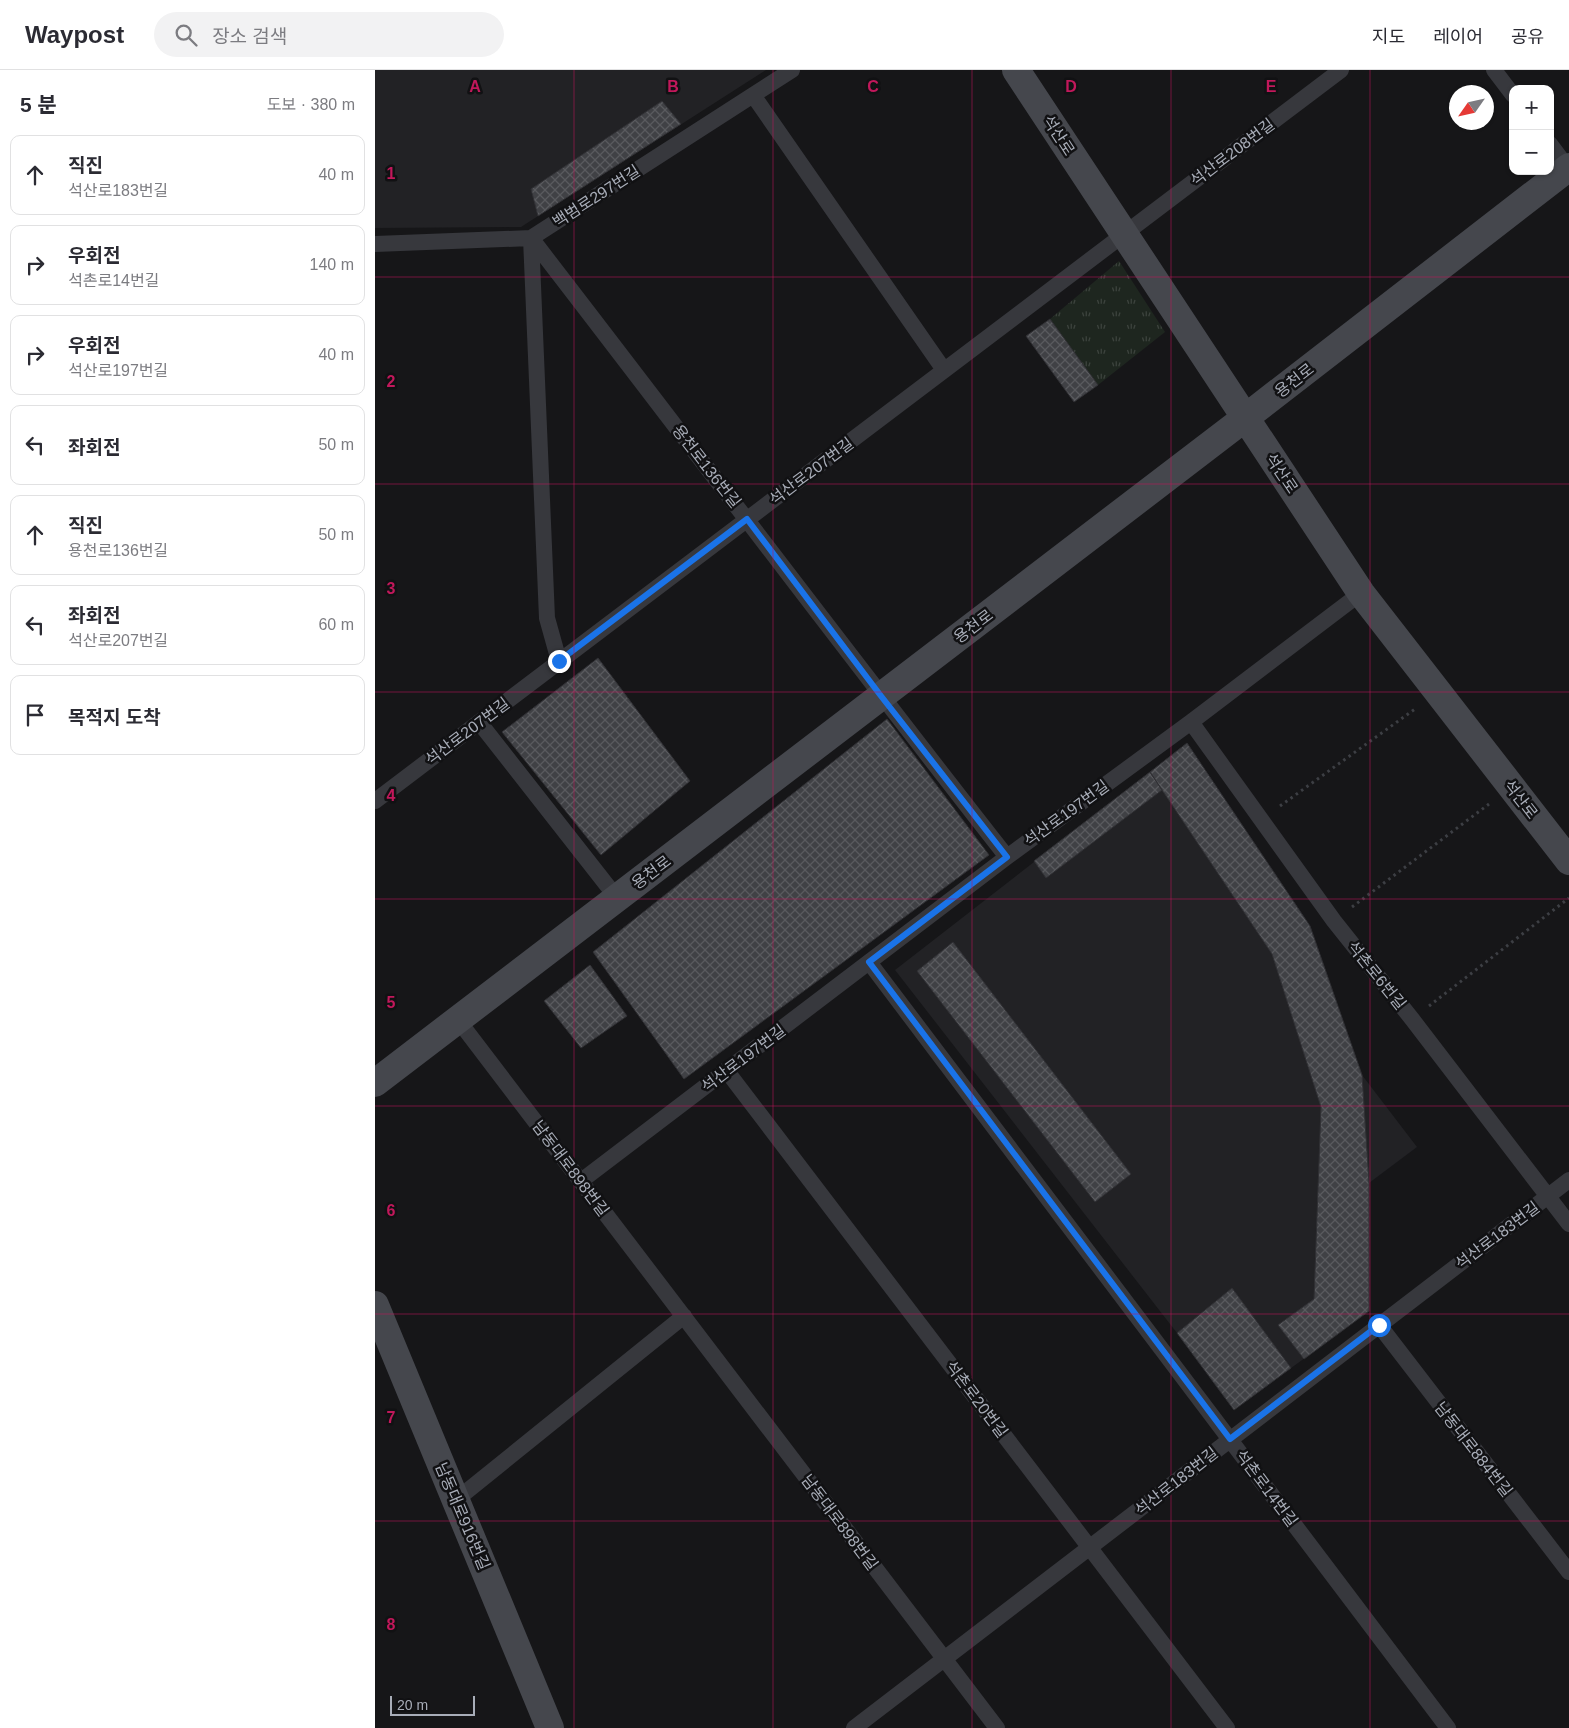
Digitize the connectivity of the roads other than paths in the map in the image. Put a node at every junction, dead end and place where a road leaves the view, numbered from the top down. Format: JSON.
{"nodes":[{"id":1,"x":792,"y":70,"type":"edge"},
{"id":2,"x":1016,"y":70,"type":"edge"},
{"id":3,"x":1341,"y":70,"type":"edge"},
{"id":4,"x":1494,"y":70,"type":"edge"},
{"id":5,"x":1509,"y":90,"type":"edge"},
{"id":6,"x":753,"y":95,"type":"junction"},
{"id":7,"x":1554,"y":149,"type":"edge"},
{"id":8,"x":1569,"y":167,"type":"edge"},
{"id":9,"x":1124,"y":234,"type":"junction"},
{"id":10,"x":531,"y":238,"type":"junction"},
{"id":11,"x":375,"y":244,"type":"edge"},
{"id":12,"x":944,"y":370,"type":"junction"},
{"id":13,"x":1245,"y":418,"type":"junction"},
{"id":14,"x":747,"y":519,"type":"junction"},
{"id":15,"x":1361,"y":593,"type":"junction"},
{"id":16,"x":559,"y":661,"type":"junction"},
{"id":17,"x":881,"y":696,"type":"junction"},
{"id":18,"x":479,"y":722,"type":"junction"},
{"id":19,"x":1191,"y":722,"type":"junction"},
{"id":20,"x":375,"y":801,"type":"edge"},
{"id":21,"x":1007,"y":857,"type":"junction"},
{"id":22,"x":1569,"y":861,"type":"edge"},
{"id":23,"x":617,"y":898,"type":"junction"},
{"id":24,"x":869,"y":962,"type":"junction"},
{"id":25,"x":458,"y":1020,"type":"junction"},
{"id":26,"x":726,"y":1070,"type":"junction"},
{"id":27,"x":375,"y":1083,"type":"edge"},
{"id":28,"x":1569,"y":1180,"type":"edge"},
{"id":29,"x":581,"y":1181,"type":"junction"},
{"id":30,"x":1548,"y":1196,"type":"junction"},
{"id":31,"x":1569,"y":1224,"type":"edge"},
{"id":32,"x":375,"y":1305,"type":"edge"},
{"id":33,"x":683,"y":1316,"type":"junction"},
{"id":34,"x":1379,"y":1325,"type":"junction"},
{"id":35,"x":1230,"y":1439,"type":"junction"},
{"id":36,"x":456,"y":1500,"type":"junction"},
{"id":37,"x":1089,"y":1547,"type":"junction"},
{"id":38,"x":1569,"y":1572,"type":"edge"},
{"id":39,"x":945,"y":1659,"type":"junction"},
{"id":40,"x":551,"y":1728,"type":"edge"},
{"id":41,"x":854,"y":1728,"type":"edge"},
{"id":42,"x":997,"y":1728,"type":"edge"},
{"id":43,"x":1227,"y":1728,"type":"edge"},
{"id":44,"x":1448,"y":1728,"type":"edge"}],
"edges":[{"from":1,"to":6,"type":"lane","name":"백범로297번길"},
{"from":2,"to":9,"type":"street","name":"석산로"},
{"from":3,"to":9,"type":"lane","name":"석산로208번길"},
{"from":4,"to":5,"type":"lane"},
{"from":6,"to":10,"type":"lane","name":"백범로297번길"},
{"from":6,"to":12,"type":"lane"},
{"from":7,"to":8,"type":"lane"},
{"from":8,"to":13,"type":"street","name":"용천로"},
{"from":9,"to":12,"type":"lane","name":"석산로207번길"},
{"from":9,"to":13,"type":"street","name":"석산로"},
{"from":10,"to":11,"type":"lane"},
{"from":10,"to":14,"type":"lane","name":"용천로136번길"},
{"from":10,"to":16,"type":"lane"},
{"from":12,"to":14,"type":"lane","name":"석산로207번길"},
{"from":13,"to":15,"type":"street","name":"석산로"},
{"from":13,"to":17,"type":"street","name":"용천로"},
{"from":14,"to":16,"type":"lane","name":"석산로207번길"},
{"from":14,"to":17,"type":"lane","name":"용천로136번길"},
{"from":15,"to":19,"type":"lane","name":"석산로197번길"},
{"from":15,"to":22,"type":"street","name":"석산로"},
{"from":16,"to":18,"type":"lane","name":"석산로207번길"},
{"from":17,"to":21,"type":"lane","name":"용천로136번길"},
{"from":17,"to":23,"type":"street","name":"용천로"},
{"from":18,"to":20,"type":"lane","name":"석산로207번길"},
{"from":18,"to":23,"type":"lane"},
{"from":19,"to":21,"type":"lane","name":"석산로197번길"},
{"from":19,"to":30,"type":"lane","name":"석촌로6번길"},
{"from":21,"to":24,"type":"lane","name":"석산로197번길"},
{"from":23,"to":25,"type":"street","name":"용천로"},
{"from":24,"to":26,"type":"lane","name":"석산로197번길"},
{"from":24,"to":35,"type":"lane","name":"석촌로14번길"},
{"from":25,"to":27,"type":"street","name":"용천로"},
{"from":25,"to":29,"type":"lane","name":"남동대로898번길"},
{"from":26,"to":29,"type":"lane","name":"석산로197번길"},
{"from":26,"to":37,"type":"lane","name":"석촌로20번길"},
{"from":28,"to":30,"type":"lane","name":"석산로183번길"},
{"from":29,"to":33,"type":"lane","name":"남동대로898번길"},
{"from":30,"to":31,"type":"lane","name":"석촌로6번길"},
{"from":30,"to":34,"type":"lane","name":"석산로183번길"},
{"from":32,"to":36,"type":"street","name":"남동대로916번길"},
{"from":33,"to":36,"type":"lane"},
{"from":33,"to":39,"type":"lane","name":"남동대로898번길"},
{"from":34,"to":35,"type":"lane","name":"석산로183번길"},
{"from":34,"to":38,"type":"lane","name":"남동대로884번길"},
{"from":35,"to":37,"type":"lane","name":"석산로183번길"},
{"from":35,"to":44,"type":"lane","name":"석촌로14번길"},
{"from":36,"to":40,"type":"street","name":"남동대로916번길"},
{"from":37,"to":39,"type":"lane","name":"석산로183번길"},
{"from":37,"to":43,"type":"lane","name":"석촌로20번길"},
{"from":39,"to":41,"type":"lane","name":"석산로183번길"},
{"from":39,"to":42,"type":"lane","name":"남동대로898번길"}]}
